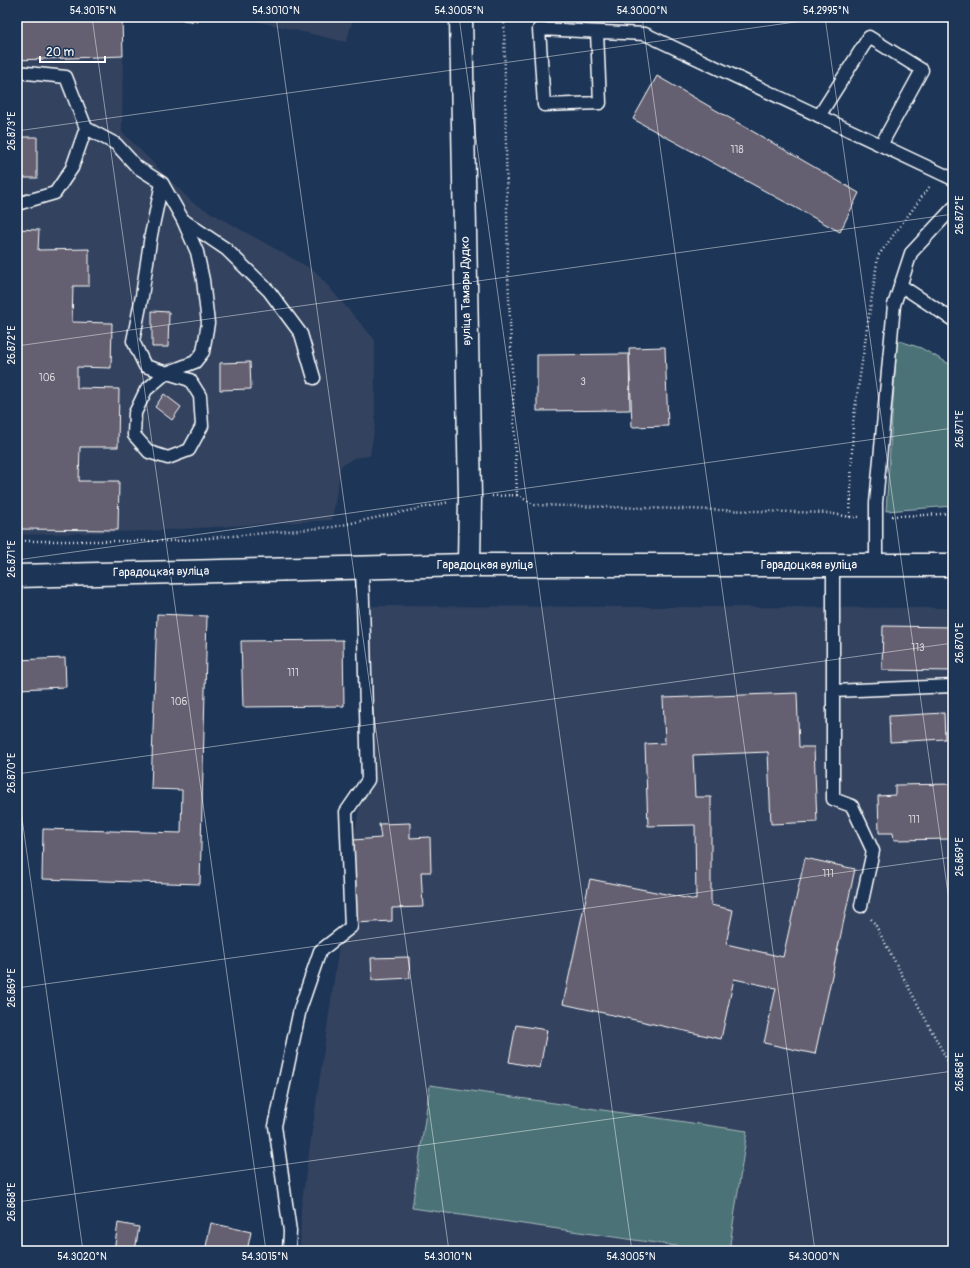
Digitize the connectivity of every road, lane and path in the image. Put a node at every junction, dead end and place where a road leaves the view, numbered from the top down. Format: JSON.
{"nodes":[{"id":1,"x":461,"y":17,"type":"edge"},
{"id":2,"x":504,"y":17,"type":"edge"},
{"id":3,"x":950,"y":17,"type":"edge"},
{"id":4,"x":953,"y":29,"type":"edge"},
{"id":5,"x":596,"y":32,"type":"junction"},
{"id":6,"x":17,"y":72,"type":"edge"},
{"id":7,"x":819,"y":116,"type":"junction"},
{"id":8,"x":86,"y":128,"type":"junction"},
{"id":9,"x":881,"y":145,"type":"junction"},
{"id":10,"x":953,"y":179,"type":"edge"},
{"id":11,"x":162,"y":183,"type":"junction"},
{"id":12,"x":17,"y":204,"type":"edge"},
{"id":13,"x":953,"y":208,"type":"edge"},
{"id":14,"x":183,"y":220,"type":"junction"},
{"id":15,"x":900,"y":285,"type":"junction"},
{"id":16,"x":953,"y":320,"type":"edge"},
{"id":17,"x":166,"y":373,"type":"junction"},
{"id":18,"x":314,"y":378,"type":"dead end"},
{"id":19,"x":517,"y":494,"type":"junction"},
{"id":20,"x":470,"y":497,"type":"junction"},
{"id":21,"x":953,"y":513,"type":"edge"},
{"id":22,"x":875,"y":517,"type":"junction"},
{"id":23,"x":17,"y":541,"type":"edge"},
{"id":24,"x":468,"y":564,"type":"junction"},
{"id":25,"x":833,"y":564,"type":"junction"},
{"id":26,"x":876,"y":565,"type":"junction"},
{"id":27,"x":953,"y":565,"type":"edge"},
{"id":28,"x":362,"y":567,"type":"junction"},
{"id":29,"x":17,"y":576,"type":"edge"},
{"id":30,"x":953,"y":686,"type":"edge"},
{"id":31,"x":833,"y":691,"type":"junction"},
{"id":32,"x":861,"y":906,"type":"joint"},
{"id":33,"x":953,"y":1071,"type":"edge"},
{"id":34,"x":289,"y":1251,"type":"edge"}],
"edges":[{"from":1,"to":20,"type":"street","name":"вуліца Тамары Дудко"},
{"from":2,"to":19,"type":"path"},
{"from":3,"to":4,"type":"path"},
{"from":5,"to":5,"type":"lane"},
{"from":5,"to":7,"type":"lane"},
{"from":6,"to":8,"type":"lane"},
{"from":7,"to":9,"type":"lane"},
{"from":7,"to":9,"type":"lane"},
{"from":8,"to":11,"type":"lane"},
{"from":8,"to":12,"type":"lane"},
{"from":9,"to":10,"type":"lane"},
{"from":11,"to":14,"type":"lane"},
{"from":11,"to":17,"type":"lane"},
{"from":13,"to":15,"type":"lane"},
{"from":14,"to":17,"type":"lane"},
{"from":14,"to":18,"type":"lane"},
{"from":15,"to":16,"type":"lane"},
{"from":15,"to":22,"type":"lane"},
{"from":17,"to":17,"type":"lane"},
{"from":19,"to":20,"type":"path"},
{"from":19,"to":22,"type":"path"},
{"from":20,"to":23,"type":"path"},
{"from":20,"to":24,"type":"street","name":"вуліца Тамары Дудко"},
{"from":21,"to":22,"type":"path"},
{"from":22,"to":26,"type":"lane"},
{"from":24,"to":25,"type":"street","name":"Гарадоцкая вуліца"},
{"from":24,"to":28,"type":"street","name":"Гарадоцкая вуліца"},
{"from":25,"to":26,"type":"street","name":"Гарадоцкая вуліца"},
{"from":25,"to":31,"type":"lane"},
{"from":26,"to":27,"type":"street","name":"Гарадоцкая вуліца"},
{"from":28,"to":29,"type":"street","name":"Гарадоцкая вуліца"},
{"from":28,"to":34,"type":"lane"},
{"from":30,"to":31,"type":"lane"},
{"from":31,"to":32,"type":"lane"},
{"from":32,"to":33,"type":"path"}]}
